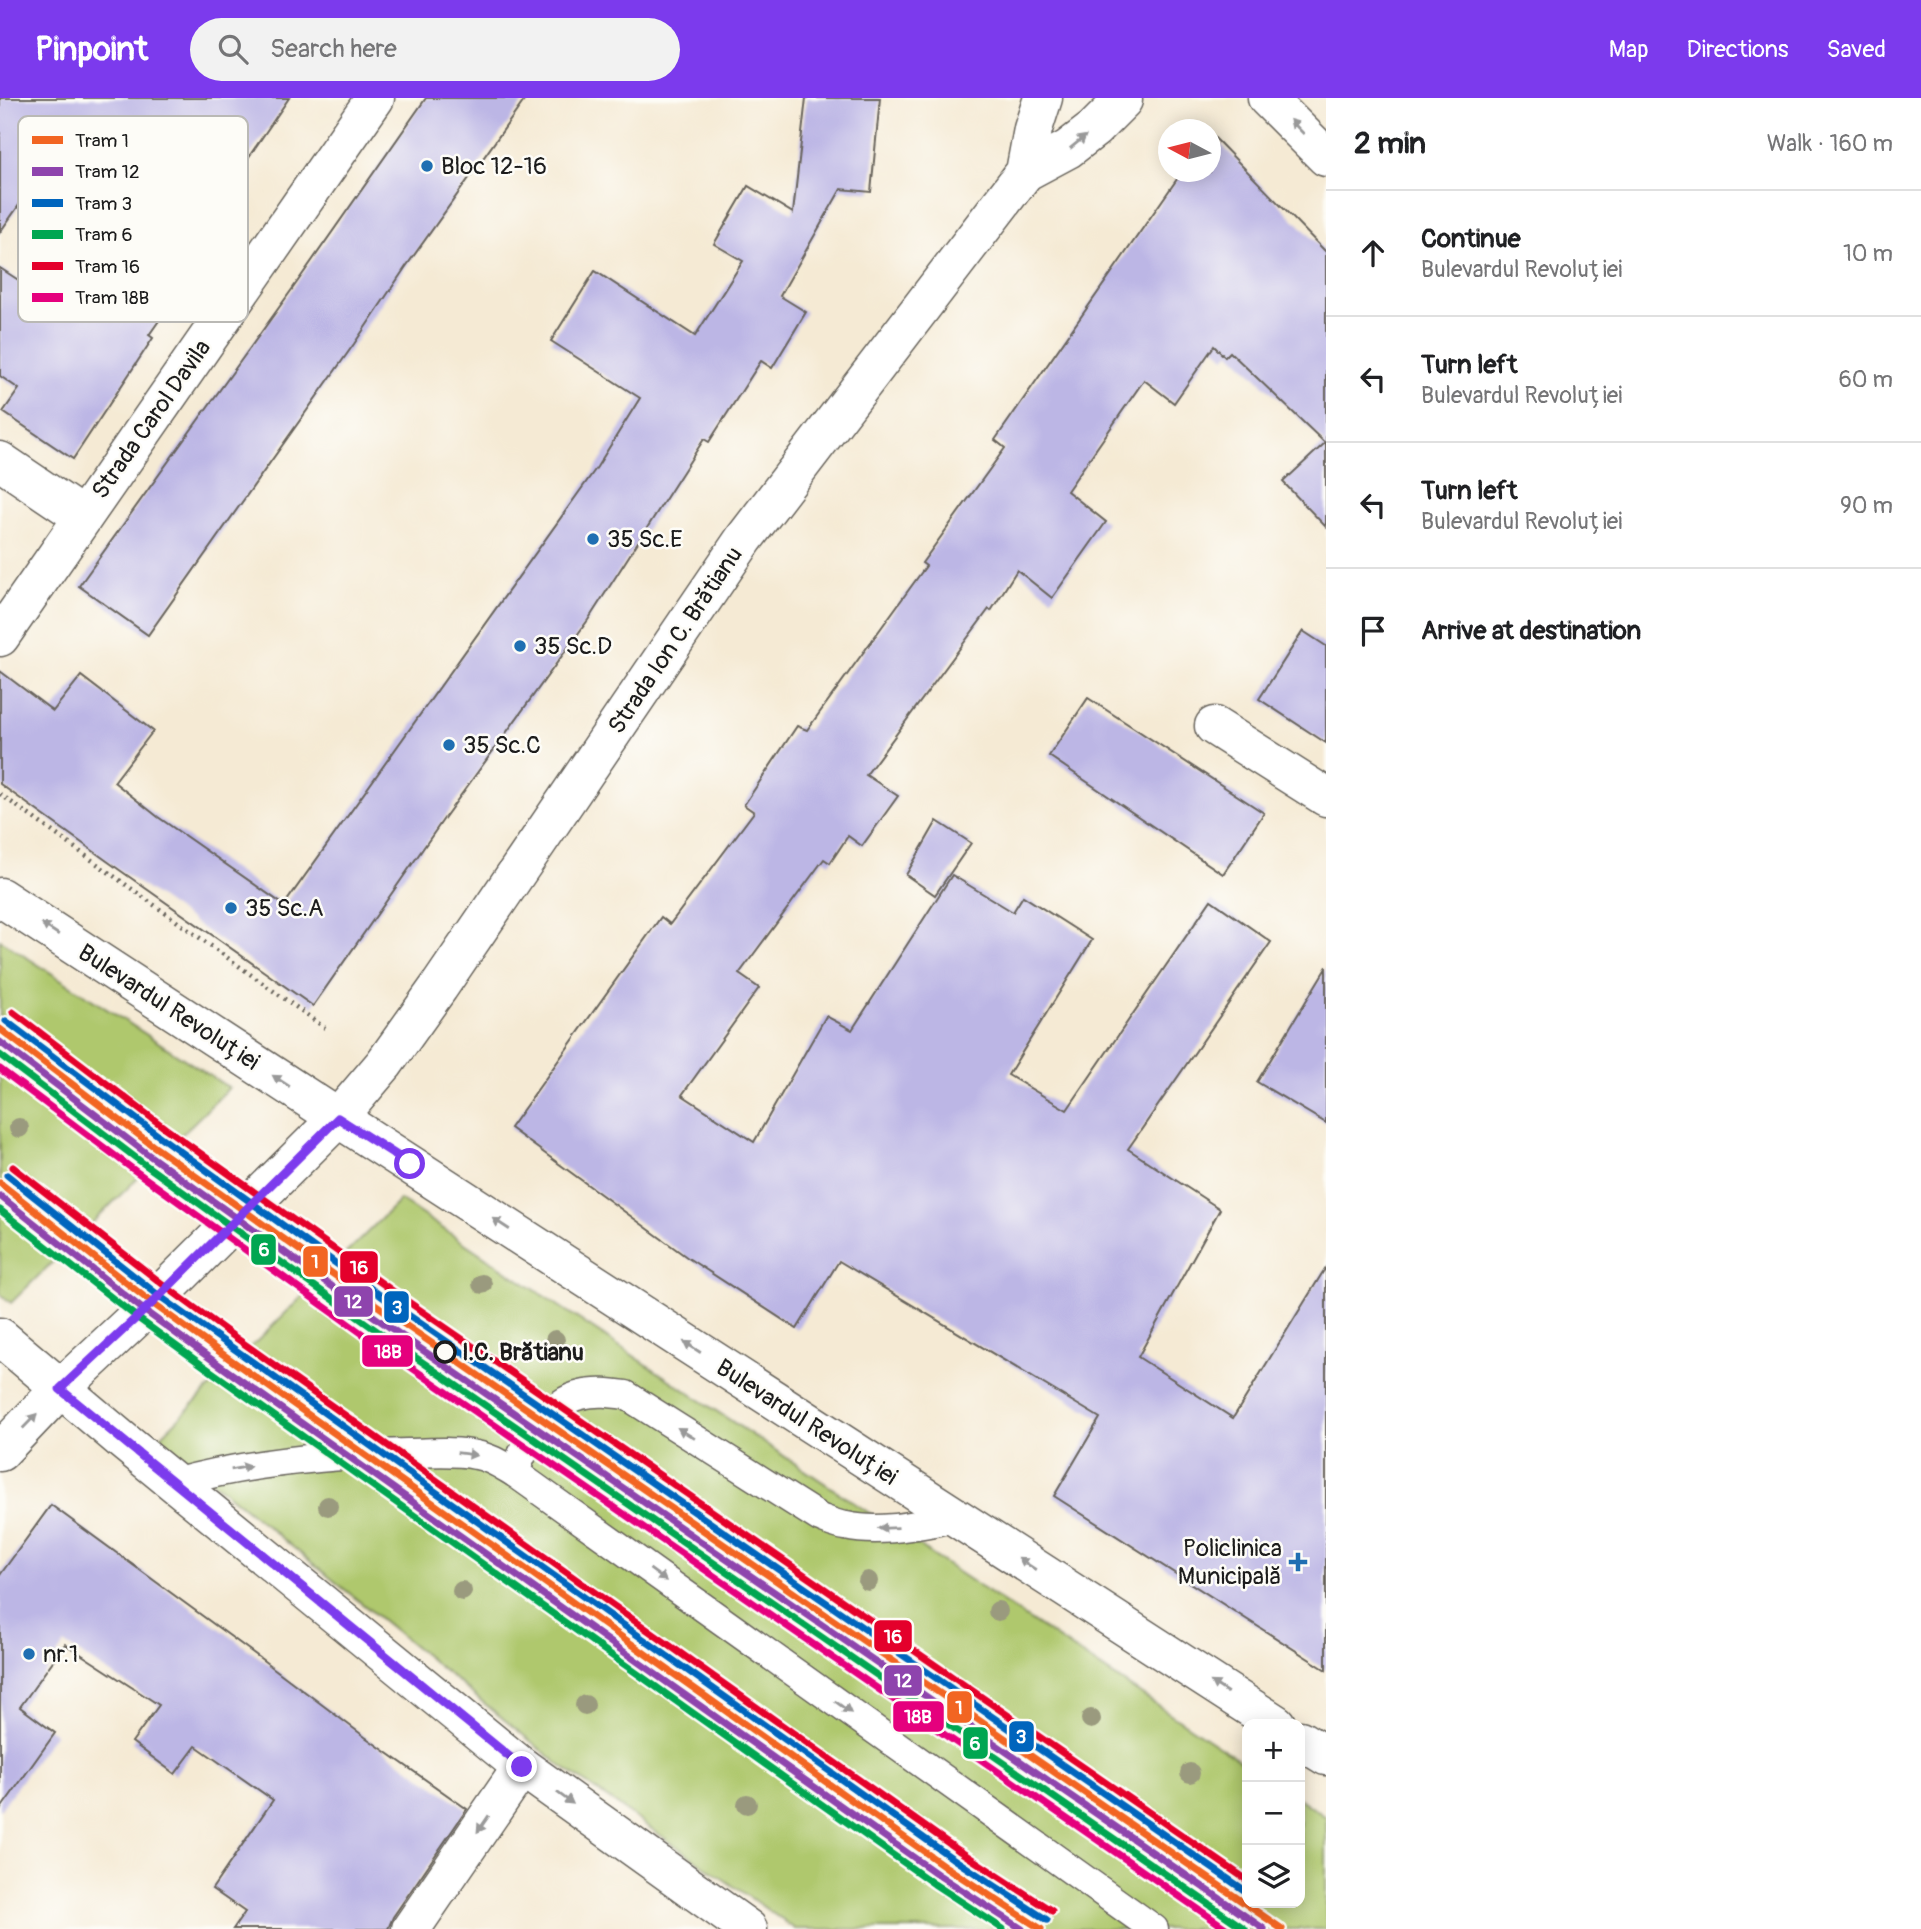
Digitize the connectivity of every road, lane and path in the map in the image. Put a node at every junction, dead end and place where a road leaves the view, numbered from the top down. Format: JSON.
{"nodes":[{"id":1,"x":375,"y":98,"type":"edge"},
{"id":2,"x":1043,"y":98,"type":"edge"},
{"id":3,"x":1267,"y":98,"type":"edge"},
{"id":4,"x":1120,"y":99,"type":"edge"},
{"id":5,"x":1326,"y":157,"type":"edge"},
{"id":6,"x":1025,"y":172,"type":"junction"},
{"id":7,"x":248,"y":280,"type":"edge"},
{"id":8,"x":219,"y":322,"type":"edge"},
{"id":9,"x":0,"y":461,"type":"edge"},
{"id":10,"x":83,"y":517,"type":"junction"},
{"id":11,"x":0,"y":636,"type":"edge"},
{"id":12,"x":1214,"y":726,"type":"dead end"},
{"id":13,"x":0,"y":794,"type":"edge"},
{"id":14,"x":1326,"y":797,"type":"edge"},
{"id":15,"x":0,"y":897,"type":"edge"},
{"id":16,"x":325,"y":1028,"type":"dead end"},
{"id":17,"x":338,"y":1118,"type":"junction"},
{"id":18,"x":0,"y":1337,"type":"edge"},
{"id":19,"x":60,"y":1389,"type":"junction"},
{"id":20,"x":0,"y":1452,"type":"edge"},
{"id":21,"x":515,"y":1473,"type":"junction"},
{"id":22,"x":174,"y":1483,"type":"junction"},
{"id":23,"x":955,"y":1518,"type":"junction"},
{"id":24,"x":1268,"y":1719,"type":"edge"},
{"id":25,"x":1305,"y":1743,"type":"edge"},
{"id":26,"x":1326,"y":1756,"type":"edge"},
{"id":27,"x":522,"y":1767,"type":"junction"},
{"id":28,"x":411,"y":1929,"type":"edge"},
{"id":29,"x":748,"y":1929,"type":"edge"},
{"id":30,"x":1154,"y":1929,"type":"edge"}],
"edges":[{"from":1,"to":7,"type":"main road","name":"Strada Carol Davila"},
{"from":2,"to":6,"type":"main road","name":"Strada Ion C. Brătianu"},
{"from":5,"to":3,"type":"main road","one_way":true},
{"from":6,"to":4,"type":"main road","name":"Strada Ion C. Brătianu","one_way":true},
{"from":6,"to":17,"type":"main road","name":"Strada Ion C. Brătianu"},
{"from":8,"to":10,"type":"main road","name":"Strada Carol Davila"},
{"from":9,"to":10,"type":"main road"},
{"from":10,"to":11,"type":"main road","name":"Strada Carol Davila"},
{"from":12,"to":14,"type":"main road"},
{"from":13,"to":16,"type":"path"},
{"from":17,"to":15,"type":"main road","name":"Bulevardul Revoluției","one_way":true},
{"from":17,"to":19,"type":"main road"},
{"from":23,"to":17,"type":"main road","name":"Bulevardul Revoluției","one_way":true},
{"from":18,"to":19,"type":"main road"},
{"from":20,"to":19,"type":"main road","one_way":true},
{"from":19,"to":22,"type":"main road"},
{"from":22,"to":21,"type":"lane","one_way":true},
{"from":23,"to":21,"type":"lane","one_way":true},
{"from":21,"to":30,"type":"lane","one_way":true},
{"from":22,"to":27,"type":"main road"},
{"from":24,"to":23,"type":"main road","name":"Bulevardul Revoluției","one_way":true},
{"from":25,"to":26,"type":"main road"},
{"from":27,"to":28,"type":"main road","one_way":true},
{"from":27,"to":29,"type":"main road","one_way":true}]}
